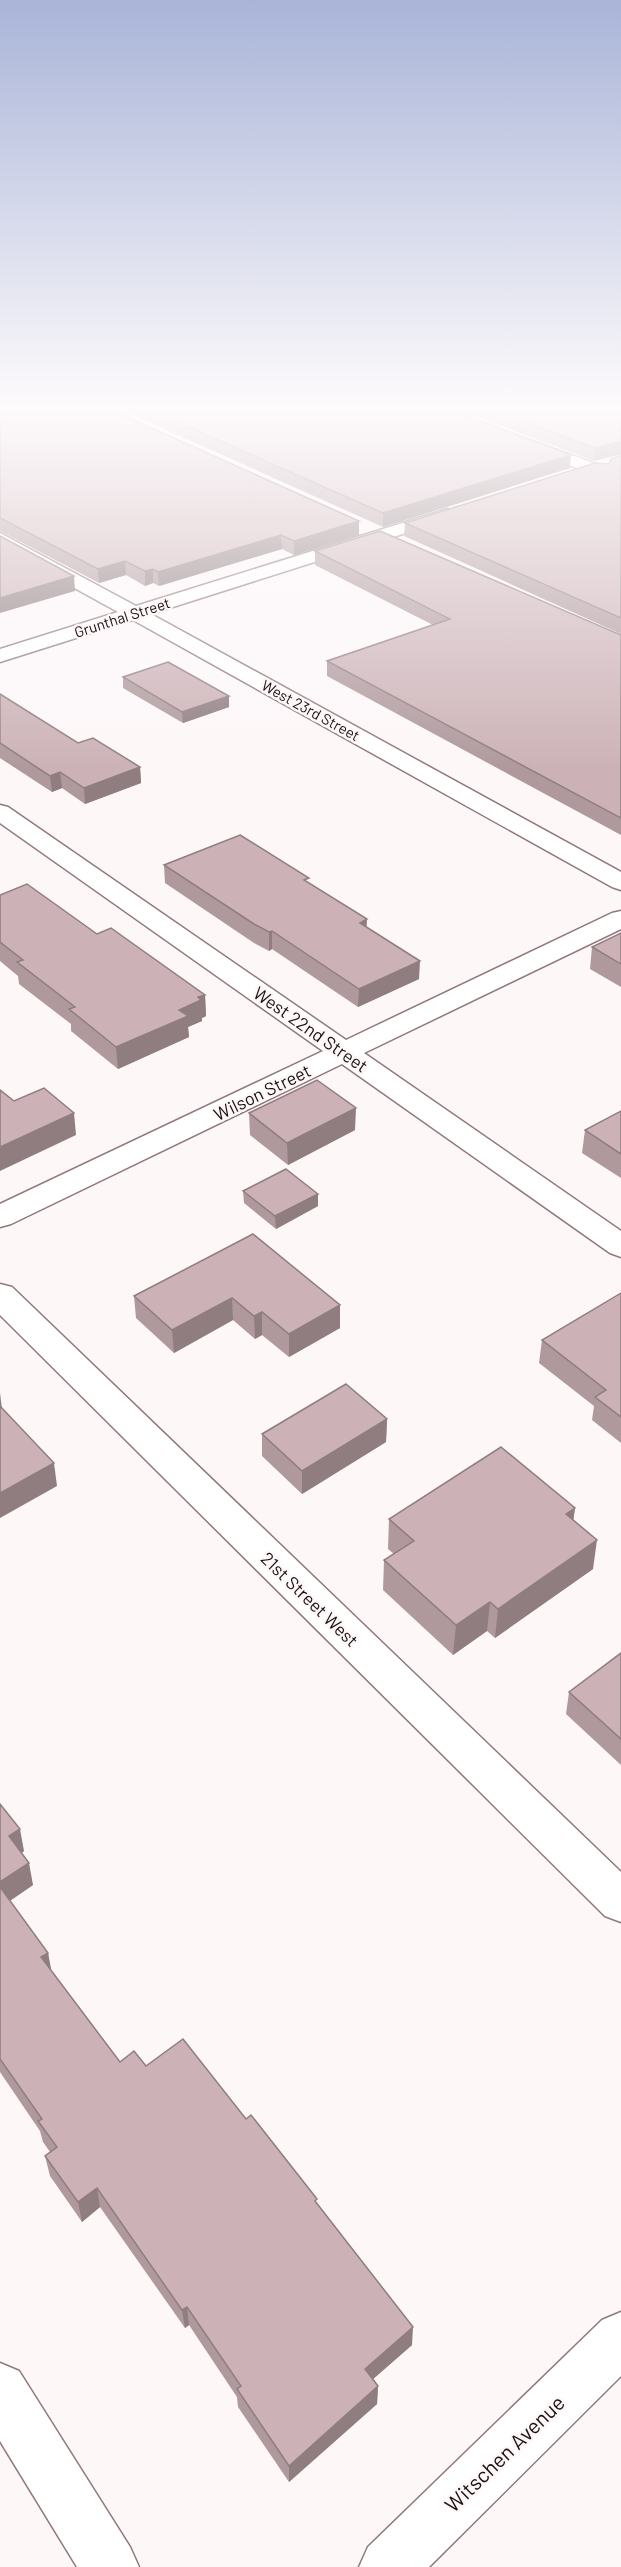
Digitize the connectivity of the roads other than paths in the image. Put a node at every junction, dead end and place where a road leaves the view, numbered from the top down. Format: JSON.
{"nodes":[{"id":1,"x":370,"y":531,"type":"edge"},
{"id":2,"x":394,"y":531,"type":"edge"},
{"id":3,"x":380,"y":535,"type":"junction"},
{"id":4,"x":0,"y":539,"type":"edge"},
{"id":5,"x":400,"y":544,"type":"edge"},
{"id":6,"x":135,"y":613,"type":"junction"},
{"id":7,"x":0,"y":656,"type":"edge"},
{"id":8,"x":0,"y":812,"type":"edge"},
{"id":9,"x":621,"y":882,"type":"edge"},
{"id":10,"x":621,"y":919,"type":"edge"},
{"id":11,"x":345,"y":1052,"type":"junction"},
{"id":12,"x":0,"y":1217,"type":"edge"},
{"id":13,"x":621,"y":1246,"type":"edge"},
{"id":14,"x":0,"y":1295,"type":"edge"},
{"id":15,"x":621,"y":1902,"type":"edge"},
{"id":16,"x":621,"y":2339,"type":"edge"},
{"id":17,"x":0,"y":2390,"type":"edge"},
{"id":18,"x":110,"y":2567,"type":"edge"},
{"id":19,"x":388,"y":2567,"type":"edge"}],
"edges":[{"from":1,"to":3,"type":"street"},
{"from":2,"to":3,"type":"street","name":"Grunthal Street"},
{"from":3,"to":5,"type":"street"},
{"from":3,"to":6,"type":"street","name":"Grunthal Street"},
{"from":4,"to":6,"type":"street","name":"West 23rd Street"},
{"from":6,"to":7,"type":"street","name":"Grunthal Street"},
{"from":6,"to":9,"type":"street","name":"West 23rd Street"},
{"from":8,"to":11,"type":"street","name":"West 22nd Street"},
{"from":10,"to":11,"type":"street","name":"Wilson Street"},
{"from":11,"to":12,"type":"street","name":"Wilson Street"},
{"from":11,"to":13,"type":"street","name":"West 22nd Street"},
{"from":14,"to":15,"type":"street","name":"21st Street West"},
{"from":16,"to":19,"type":"street","name":"Witschen Avenue"},
{"from":17,"to":18,"type":"street"}]}
